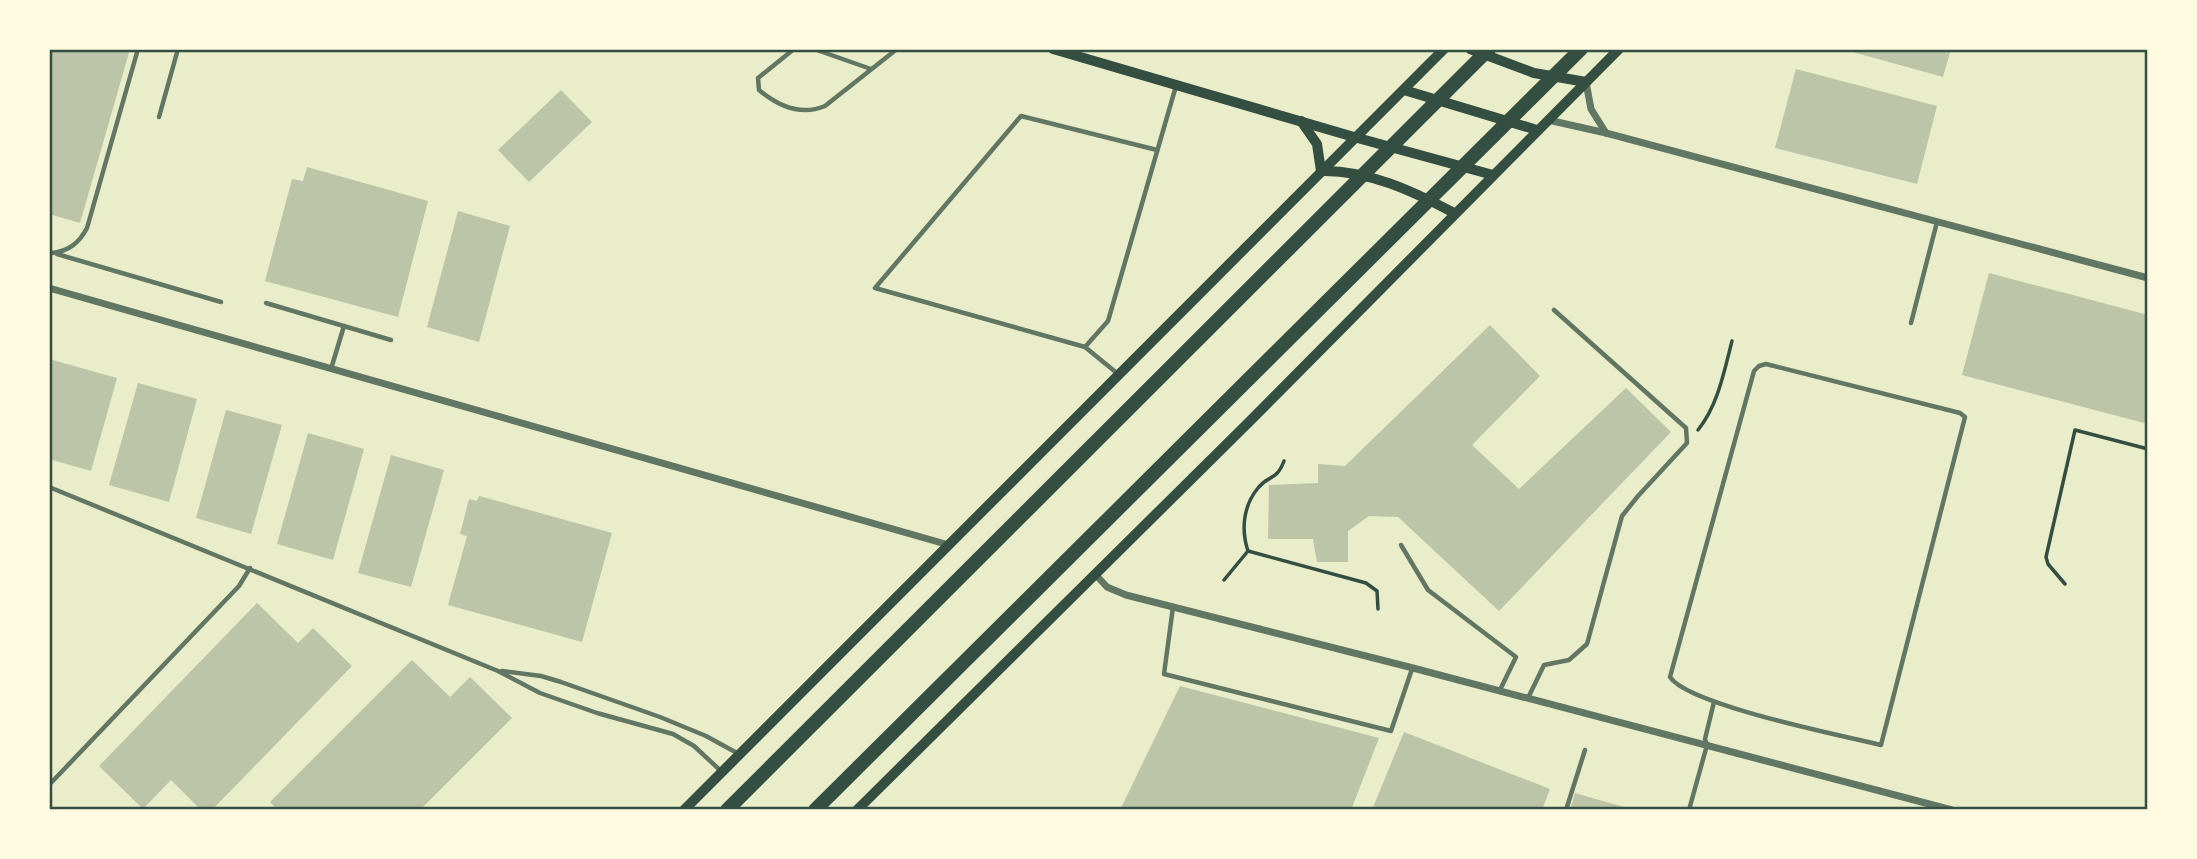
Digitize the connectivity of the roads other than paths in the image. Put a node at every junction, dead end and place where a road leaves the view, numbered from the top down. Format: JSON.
{"nodes":[{"id":1,"x":138,"y":49,"type":"edge"},
{"id":2,"x":178,"y":49,"type":"edge"},
{"id":3,"x":794,"y":49,"type":"edge"},
{"id":4,"x":814,"y":49,"type":"edge"},
{"id":5,"x":897,"y":49,"type":"edge"},
{"id":6,"x":1053,"y":49,"type":"edge"},
{"id":7,"x":1444,"y":49,"type":"edge"},
{"id":8,"x":1471,"y":49,"type":"edge"},
{"id":9,"x":1489,"y":49,"type":"edge"},
{"id":10,"x":1581,"y":49,"type":"edge"},
{"id":11,"x":1619,"y":49,"type":"edge"},
{"id":12,"x":871,"y":69,"type":"junction"},
{"id":13,"x":1586,"y":82,"type":"junction"},
{"id":14,"x":1176,"y":85,"type":"junction"},
{"id":15,"x":1404,"y":90,"type":"junction"},
{"id":16,"x":159,"y":117,"type":"dead end"},
{"id":17,"x":1547,"y":120,"type":"junction"},
{"id":18,"x":1301,"y":121,"type":"junction"},
{"id":19,"x":1537,"y":130,"type":"junction"},
{"id":20,"x":1606,"y":133,"type":"junction"},
{"id":21,"x":1354,"y":137,"type":"junction"},
{"id":22,"x":1157,"y":150,"type":"junction"},
{"id":23,"x":1321,"y":171,"type":"junction"},
{"id":24,"x":1493,"y":175,"type":"junction"},
{"id":25,"x":1454,"y":213,"type":"junction"},
{"id":26,"x":1937,"y":222,"type":"junction"},
{"id":27,"x":50,"y":253,"type":"edge"},
{"id":28,"x":2148,"y":278,"type":"edge"},
{"id":29,"x":49,"y":288,"type":"edge"},
{"id":30,"x":221,"y":302,"type":"dead end"},
{"id":31,"x":266,"y":303,"type":"dead end"},
{"id":32,"x":1554,"y":310,"type":"dead end"},
{"id":33,"x":1911,"y":323,"type":"dead end"},
{"id":34,"x":344,"y":326,"type":"junction"},
{"id":35,"x":391,"y":340,"type":"dead end"},
{"id":36,"x":1085,"y":347,"type":"junction"},
{"id":37,"x":331,"y":370,"type":"junction"},
{"id":38,"x":1118,"y":374,"type":"junction"},
{"id":39,"x":49,"y":487,"type":"edge"},
{"id":40,"x":949,"y":545,"type":"junction"},
{"id":41,"x":1401,"y":545,"type":"dead end"},
{"id":42,"x":250,"y":568,"type":"junction"},
{"id":43,"x":1095,"y":574,"type":"junction"},
{"id":44,"x":1174,"y":607,"type":"junction"},
{"id":45,"x":1413,"y":668,"type":"junction"},
{"id":46,"x":498,"y":671,"type":"junction"},
{"id":47,"x":1500,"y":691,"type":"junction"},
{"id":48,"x":1528,"y":698,"type":"junction"},
{"id":49,"x":1714,"y":702,"type":"junction"},
{"id":50,"x":1707,"y":745,"type":"junction"},
{"id":51,"x":1585,"y":750,"type":"dead end"},
{"id":52,"x":741,"y":755,"type":"junction"},
{"id":53,"x":723,"y":773,"type":"junction"},
{"id":54,"x":49,"y":785,"type":"edge"},
{"id":55,"x":684,"y":810,"type":"edge"},
{"id":56,"x":727,"y":810,"type":"edge"},
{"id":57,"x":815,"y":810,"type":"edge"},
{"id":58,"x":858,"y":810,"type":"edge"},
{"id":59,"x":1566,"y":810,"type":"edge"},
{"id":60,"x":1689,"y":810,"type":"edge"},
{"id":61,"x":1952,"y":810,"type":"edge"}],
"edges":[{"from":1,"to":27,"type":"lane"},
{"from":2,"to":16,"type":"lane"},
{"from":3,"to":12,"type":"lane"},
{"from":4,"to":12,"type":"lane"},
{"from":5,"to":12,"type":"lane"},
{"from":6,"to":14,"type":"main road"},
{"from":7,"to":15,"type":"main road"},
{"from":8,"to":13,"type":"main road"},
{"from":9,"to":56,"type":"highway"},
{"from":10,"to":57,"type":"highway"},
{"from":11,"to":13,"type":"main road"},
{"from":13,"to":17,"type":"main road"},
{"from":13,"to":20,"type":"street"},
{"from":14,"to":18,"type":"main road"},
{"from":14,"to":22,"type":"lane"},
{"from":15,"to":19,"type":"main road"},
{"from":15,"to":21,"type":"main road"},
{"from":17,"to":19,"type":"main road"},
{"from":17,"to":20,"type":"street"},
{"from":18,"to":21,"type":"main road"},
{"from":18,"to":23,"type":"main road"},
{"from":19,"to":24,"type":"main road"},
{"from":20,"to":26,"type":"street"},
{"from":21,"to":23,"type":"main road"},
{"from":21,"to":24,"type":"main road"},
{"from":22,"to":36,"type":"lane"},
{"from":22,"to":36,"type":"lane"},
{"from":23,"to":25,"type":"main road"},
{"from":23,"to":38,"type":"main road"},
{"from":24,"to":25,"type":"main road"},
{"from":25,"to":43,"type":"main road"},
{"from":26,"to":28,"type":"street"},
{"from":26,"to":33,"type":"lane"},
{"from":27,"to":30,"type":"lane"},
{"from":29,"to":37,"type":"street"},
{"from":31,"to":34,"type":"lane"},
{"from":32,"to":48,"type":"lane"},
{"from":34,"to":35,"type":"lane"},
{"from":34,"to":37,"type":"lane"},
{"from":36,"to":38,"type":"lane"},
{"from":37,"to":40,"type":"street"},
{"from":38,"to":40,"type":"main road"},
{"from":39,"to":42,"type":"lane"},
{"from":40,"to":52,"type":"main road"},
{"from":41,"to":47,"type":"lane"},
{"from":42,"to":46,"type":"lane"},
{"from":42,"to":54,"type":"lane"},
{"from":43,"to":44,"type":"street"},
{"from":43,"to":58,"type":"main road"},
{"from":44,"to":45,"type":"street"},
{"from":44,"to":45,"type":"lane"},
{"from":45,"to":47,"type":"street"},
{"from":46,"to":52,"type":"lane"},
{"from":46,"to":53,"type":"lane"},
{"from":47,"to":48,"type":"street"},
{"from":48,"to":50,"type":"street"},
{"from":49,"to":49,"type":"lane"},
{"from":49,"to":50,"type":"lane"},
{"from":50,"to":60,"type":"lane"},
{"from":50,"to":61,"type":"street"},
{"from":51,"to":59,"type":"lane"},
{"from":52,"to":53,"type":"main road"},
{"from":53,"to":55,"type":"main road"}]}
